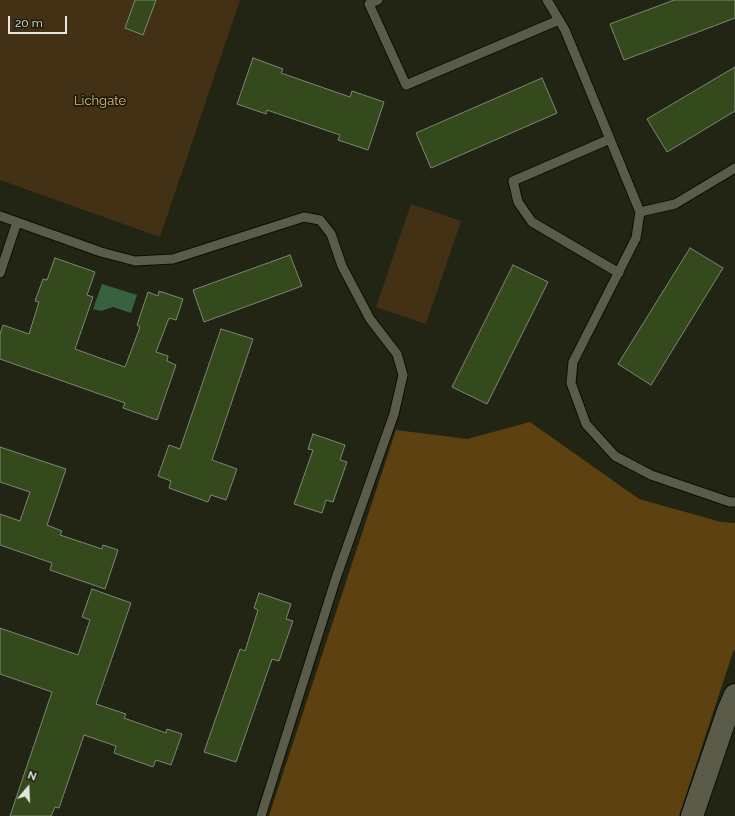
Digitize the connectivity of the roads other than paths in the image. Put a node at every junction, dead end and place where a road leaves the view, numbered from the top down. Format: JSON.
{"nodes":[{"id":1,"x":378,"y":0,"type":"edge"},
{"id":2,"x":550,"y":1,"type":"edge"},
{"id":3,"x":559,"y":20,"type":"junction"},
{"id":4,"x":610,"y":139,"type":"junction"},
{"id":5,"x":735,"y":168,"type":"edge"},
{"id":6,"x":640,"y":212,"type":"junction"},
{"id":7,"x":0,"y":216,"type":"edge"},
{"id":8,"x":17,"y":222,"type":"junction"},
{"id":9,"x":0,"y":241,"type":"edge"},
{"id":10,"x":10,"y":244,"type":"junction"},
{"id":11,"x":0,"y":272,"type":"edge"},
{"id":12,"x":619,"y":273,"type":"junction"},
{"id":13,"x":735,"y":502,"type":"edge"},
{"id":14,"x":735,"y":695,"type":"edge"},
{"id":15,"x":261,"y":816,"type":"edge"},
{"id":16,"x":692,"y":816,"type":"edge"}],
"edges":[{"from":1,"to":3,"type":"lane"},
{"from":2,"to":3,"type":"lane"},
{"from":3,"to":4,"type":"lane"},
{"from":4,"to":6,"type":"lane"},
{"from":4,"to":12,"type":"lane"},
{"from":5,"to":6,"type":"lane"},
{"from":6,"to":12,"type":"lane"},
{"from":7,"to":8,"type":"lane"},
{"from":8,"to":10,"type":"lane"},
{"from":8,"to":15,"type":"lane"},
{"from":9,"to":10,"type":"lane"},
{"from":10,"to":11,"type":"lane"},
{"from":12,"to":13,"type":"lane"},
{"from":14,"to":16,"type":"street"}]}
